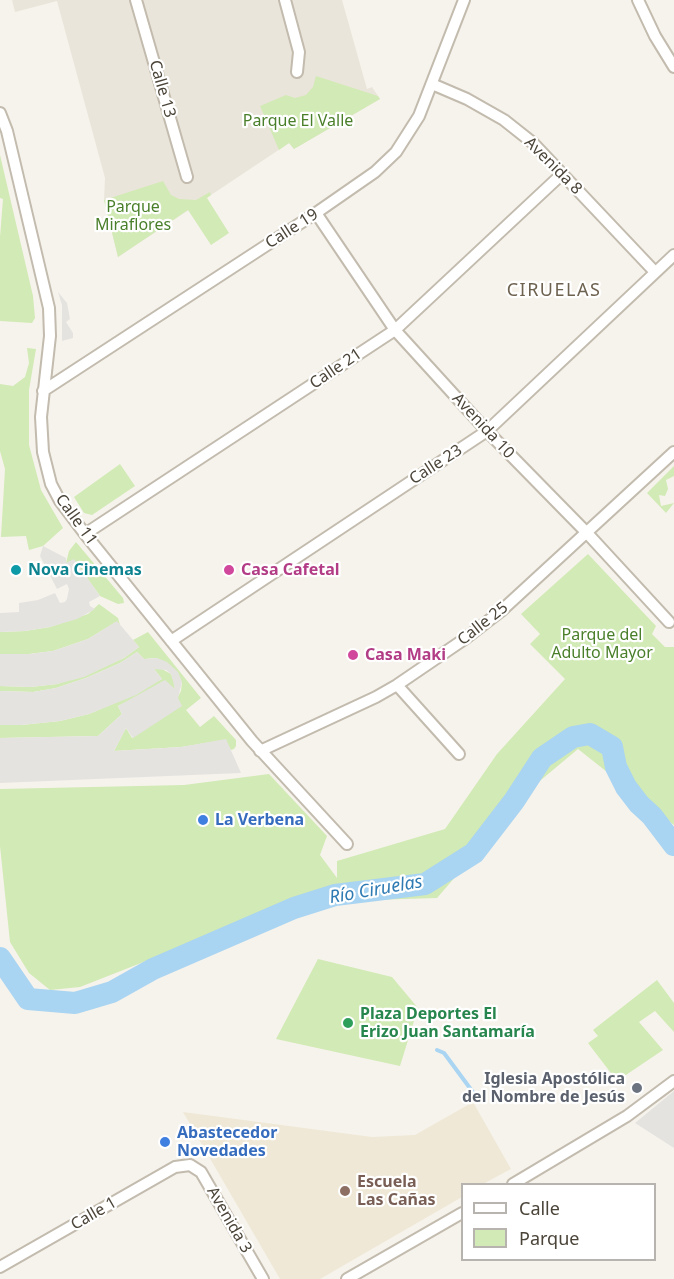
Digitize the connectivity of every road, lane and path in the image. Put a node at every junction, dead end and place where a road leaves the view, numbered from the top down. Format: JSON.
{"nodes":[{"id":1,"x":136,"y":0,"type":"edge"},
{"id":2,"x":285,"y":0,"type":"edge"},
{"id":3,"x":464,"y":0,"type":"edge"},
{"id":4,"x":638,"y":0,"type":"edge"},
{"id":5,"x":674,"y":68,"type":"edge"},
{"id":6,"x":297,"y":72,"type":"dead end"},
{"id":7,"x":432,"y":84,"type":"junction"},
{"id":8,"x":0,"y":112,"type":"edge"},
{"id":9,"x":562,"y":174,"type":"junction"},
{"id":10,"x":187,"y":177,"type":"dead end"},
{"id":11,"x":316,"y":213,"type":"junction"},
{"id":12,"x":674,"y":255,"type":"edge"},
{"id":13,"x":656,"y":272,"type":"junction"},
{"id":14,"x":395,"y":330,"type":"junction"},
{"id":15,"x":43,"y":391,"type":"junction"},
{"id":16,"x":487,"y":431,"type":"junction"},
{"id":17,"x":674,"y":452,"type":"edge"},
{"id":18,"x":587,"y":533,"type":"junction"},
{"id":19,"x":86,"y":534,"type":"junction"},
{"id":20,"x":669,"y":622,"type":"dead end"},
{"id":21,"x":171,"y":641,"type":"junction"},
{"id":22,"x":397,"y":685,"type":"junction"},
{"id":23,"x":260,"y":751,"type":"junction"},
{"id":24,"x":459,"y":754,"type":"dead end"},
{"id":25,"x":347,"y":844,"type":"dead end"},
{"id":26,"x":674,"y":1081,"type":"edge"},
{"id":27,"x":190,"y":1165,"type":"joint"},
{"id":28,"x":516,"y":1183,"type":"edge"},
{"id":29,"x":461,"y":1214,"type":"edge"},
{"id":30,"x":0,"y":1267,"type":"edge"},
{"id":31,"x":263,"y":1279,"type":"edge"},
{"id":32,"x":347,"y":1279,"type":"edge"}],
"edges":[{"from":1,"to":10,"type":"street","name":"Calle 13"},
{"from":2,"to":6,"type":"street"},
{"from":3,"to":7,"type":"street","name":"Calle 19"},
{"from":4,"to":5,"type":"street"},
{"from":7,"to":9,"type":"street","name":"Avenida 8"},
{"from":7,"to":11,"type":"street","name":"Calle 19"},
{"from":8,"to":15,"type":"street","name":"Calle 11"},
{"from":9,"to":13,"type":"street","name":"Avenida 8"},
{"from":9,"to":14,"type":"street","name":"Calle 21"},
{"from":11,"to":14,"type":"street","name":"Avenida 10"},
{"from":11,"to":15,"type":"street","name":"Calle 19"},
{"from":12,"to":13,"type":"street","name":"Calle 23"},
{"from":13,"to":16,"type":"street","name":"Calle 23"},
{"from":14,"to":16,"type":"street","name":"Avenida 10"},
{"from":14,"to":19,"type":"street","name":"Calle 21"},
{"from":15,"to":19,"type":"street","name":"Calle 11"},
{"from":16,"to":18,"type":"street","name":"Avenida 10"},
{"from":16,"to":21,"type":"street","name":"Calle 23"},
{"from":17,"to":18,"type":"street","name":"Calle 25"},
{"from":18,"to":20,"type":"street","name":"Avenida 10"},
{"from":18,"to":22,"type":"street","name":"Calle 25"},
{"from":19,"to":21,"type":"street","name":"Calle 11"},
{"from":21,"to":23,"type":"street","name":"Calle 11"},
{"from":22,"to":23,"type":"street","name":"Calle 25"},
{"from":22,"to":24,"type":"street"},
{"from":23,"to":25,"type":"street","name":"Calle 11"},
{"from":26,"to":28,"type":"street"},
{"from":27,"to":30,"type":"street","name":"Calle 1"},
{"from":27,"to":31,"type":"street","name":"Avenida 3"},
{"from":29,"to":32,"type":"street"}]}
